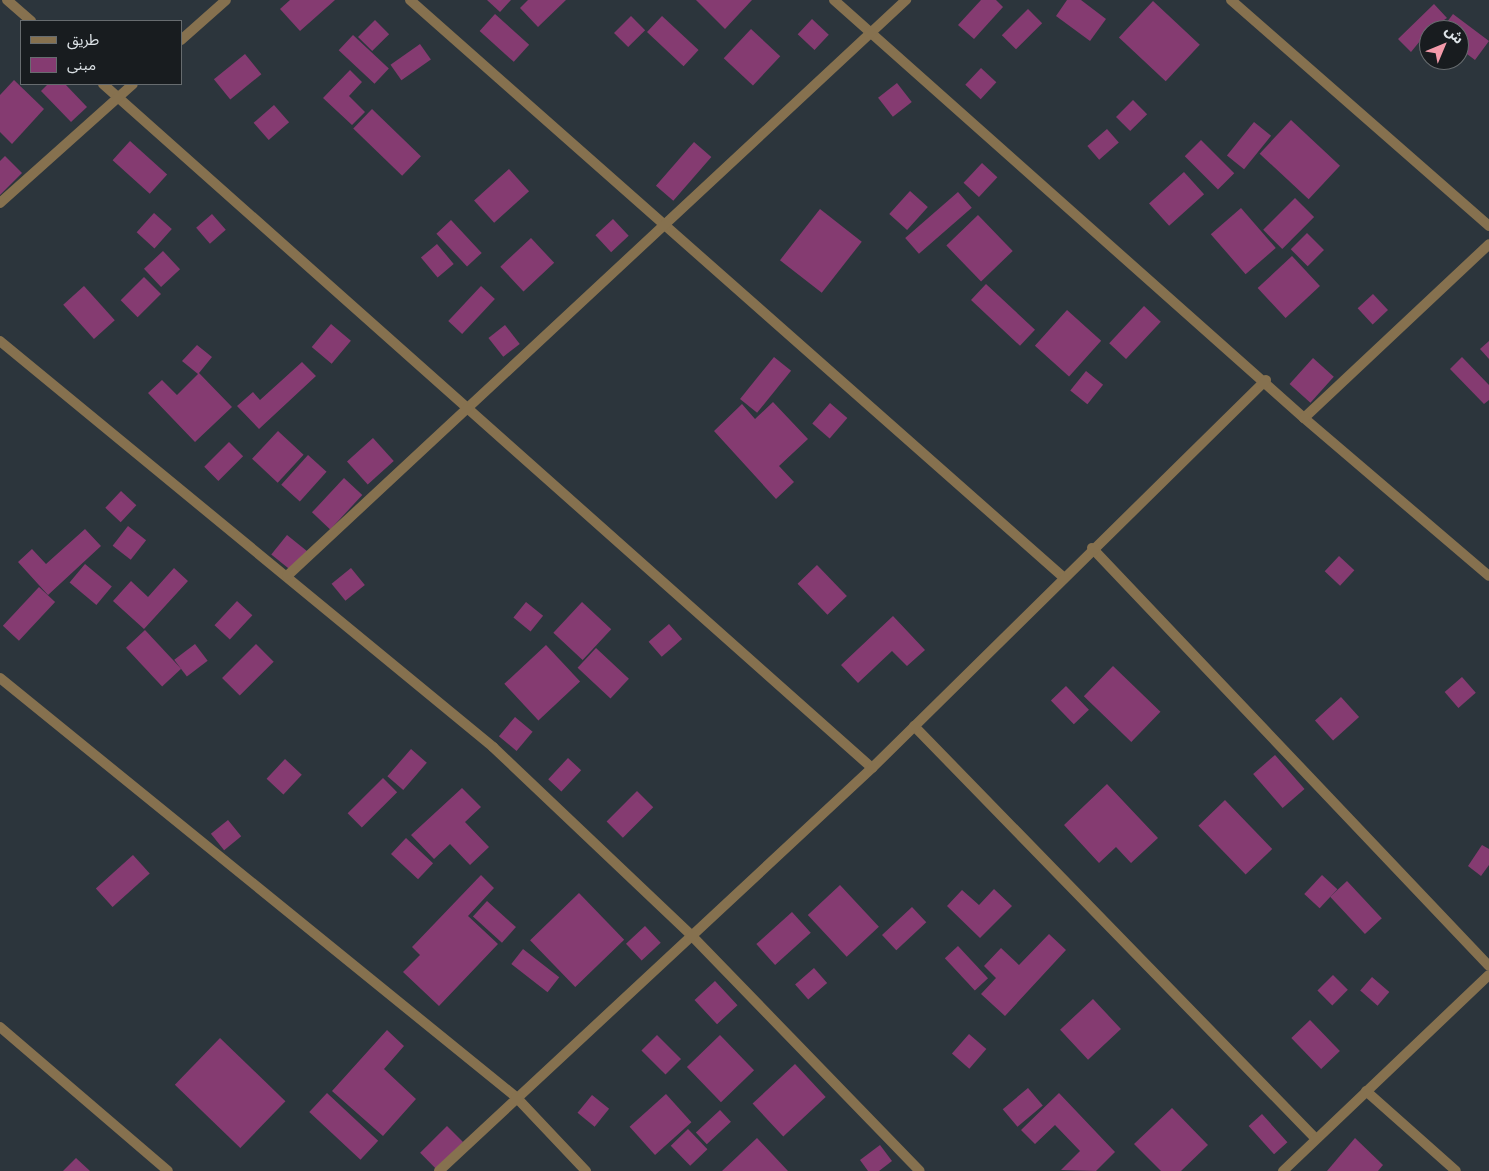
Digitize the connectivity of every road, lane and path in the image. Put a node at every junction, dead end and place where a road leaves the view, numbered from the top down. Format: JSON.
{"nodes":[{"id":1,"x":7,"y":0,"type":"edge"},
{"id":2,"x":226,"y":0,"type":"edge"},
{"id":3,"x":410,"y":0,"type":"edge"},
{"id":4,"x":834,"y":0,"type":"edge"},
{"id":5,"x":906,"y":0,"type":"edge"},
{"id":6,"x":1232,"y":0,"type":"edge"},
{"id":7,"x":30,"y":20,"type":"edge"},
{"id":8,"x":873,"y":33,"type":"junction"},
{"id":9,"x":182,"y":39,"type":"edge"},
{"id":10,"x":103,"y":85,"type":"edge"},
{"id":11,"x":132,"y":85,"type":"edge"},
{"id":12,"x":118,"y":97,"type":"junction"},
{"id":13,"x":0,"y":203,"type":"edge"},
{"id":14,"x":1489,"y":226,"type":"edge"},
{"id":15,"x":664,"y":227,"type":"junction"},
{"id":16,"x":1489,"y":244,"type":"edge"},
{"id":17,"x":0,"y":341,"type":"edge"},
{"id":18,"x":1266,"y":380,"type":"junction"},
{"id":19,"x":468,"y":409,"type":"junction"},
{"id":20,"x":1304,"y":418,"type":"junction"},
{"id":21,"x":1092,"y":548,"type":"junction"},
{"id":22,"x":287,"y":576,"type":"junction"},
{"id":23,"x":1062,"y":576,"type":"junction"},
{"id":24,"x":1489,"y":576,"type":"edge"},
{"id":25,"x":0,"y":678,"type":"edge"},
{"id":26,"x":914,"y":726,"type":"junction"},
{"id":27,"x":872,"y":768,"type":"junction"},
{"id":28,"x":692,"y":936,"type":"junction"},
{"id":29,"x":1489,"y":966,"type":"edge"},
{"id":30,"x":1489,"y":975,"type":"edge"},
{"id":31,"x":0,"y":1027,"type":"edge"},
{"id":32,"x":1366,"y":1091,"type":"junction"},
{"id":33,"x":516,"y":1097,"type":"junction"},
{"id":34,"x":1316,"y":1139,"type":"junction"},
{"id":35,"x":168,"y":1171,"type":"edge"},
{"id":36,"x":438,"y":1171,"type":"edge"},
{"id":37,"x":586,"y":1171,"type":"edge"},
{"id":38,"x":920,"y":1171,"type":"edge"},
{"id":39,"x":1283,"y":1171,"type":"edge"},
{"id":40,"x":1456,"y":1171,"type":"edge"}],
"edges":[{"from":1,"to":7,"type":"street"},
{"from":2,"to":9,"type":"street"},
{"from":3,"to":15,"type":"street"},
{"from":4,"to":8,"type":"street"},
{"from":5,"to":8,"type":"street"},
{"from":6,"to":14,"type":"street"},
{"from":8,"to":15,"type":"street"},
{"from":8,"to":18,"type":"street"},
{"from":10,"to":12,"type":"street"},
{"from":11,"to":12,"type":"street"},
{"from":12,"to":13,"type":"street"},
{"from":12,"to":19,"type":"street"},
{"from":15,"to":19,"type":"street"},
{"from":15,"to":23,"type":"street"},
{"from":16,"to":20,"type":"street"},
{"from":17,"to":22,"type":"street"},
{"from":18,"to":20,"type":"street"},
{"from":18,"to":21,"type":"street"},
{"from":19,"to":22,"type":"street"},
{"from":19,"to":27,"type":"street"},
{"from":20,"to":24,"type":"street"},
{"from":21,"to":23,"type":"street"},
{"from":21,"to":29,"type":"street"},
{"from":22,"to":28,"type":"street"},
{"from":23,"to":26,"type":"street"},
{"from":25,"to":33,"type":"street"},
{"from":26,"to":27,"type":"street"},
{"from":26,"to":34,"type":"street"},
{"from":27,"to":28,"type":"street"},
{"from":28,"to":33,"type":"street"},
{"from":28,"to":38,"type":"street"},
{"from":30,"to":32,"type":"street"},
{"from":31,"to":35,"type":"street"},
{"from":32,"to":34,"type":"street"},
{"from":32,"to":40,"type":"street"},
{"from":33,"to":36,"type":"street"},
{"from":33,"to":37,"type":"street"},
{"from":34,"to":39,"type":"street"}]}
